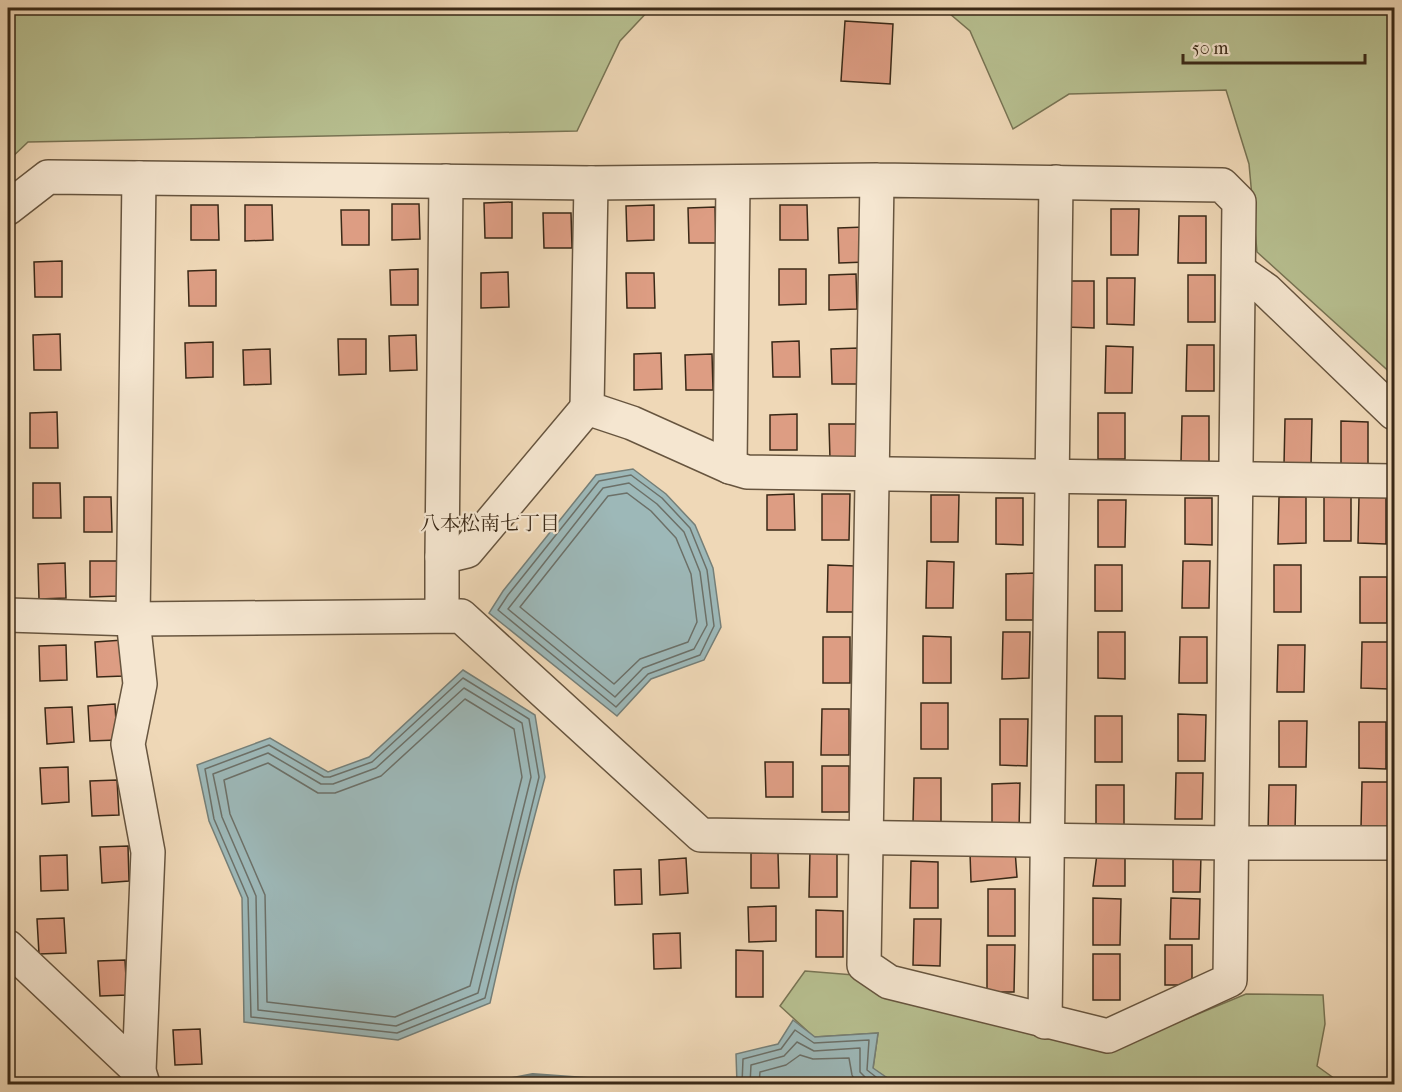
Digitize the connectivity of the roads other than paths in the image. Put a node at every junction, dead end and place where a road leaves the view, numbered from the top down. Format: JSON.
{"nodes":[{"id":1,"x":139,"y":178,"type":"junction"},
{"id":2,"x":877,"y":180,"type":"junction"},
{"id":3,"x":446,"y":181,"type":"junction"},
{"id":4,"x":733,"y":182,"type":"junction"},
{"id":5,"x":1056,"y":182,"type":"junction"},
{"id":6,"x":591,"y":183,"type":"junction"},
{"id":7,"x":8,"y":208,"type":"edge"},
{"id":8,"x":1239,"y":271,"type":"junction"},
{"id":9,"x":587,"y":408,"type":"junction"},
{"id":10,"x":1395,"y":413,"type":"edge"},
{"id":11,"x":730,"y":467,"type":"junction"},
{"id":12,"x":872,"y":473,"type":"junction"},
{"id":13,"x":1053,"y":476,"type":"junction"},
{"id":14,"x":1234,"y":478,"type":"junction"},
{"id":15,"x":1395,"y":481,"type":"edge"},
{"id":16,"x":442,"y":557,"type":"junction"},
{"id":17,"x":8,"y":615,"type":"edge"},
{"id":18,"x":442,"y":615,"type":"junction"},
{"id":19,"x":133,"y":619,"type":"junction"},
{"id":20,"x":867,"y":836,"type":"junction"},
{"id":21,"x":1048,"y":840,"type":"junction"},
{"id":22,"x":1232,"y":843,"type":"junction"},
{"id":23,"x":1395,"y":843,"type":"edge"},
{"id":24,"x":8,"y":947,"type":"edge"},
{"id":25,"x":1045,"y":1022,"type":"junction"},
{"id":26,"x":141,"y":1078,"type":"edge"}],
"edges":[{"from":1,"to":3,"type":"street"},
{"from":1,"to":7,"type":"street"},
{"from":1,"to":19,"type":"street"},
{"from":2,"to":4,"type":"street"},
{"from":2,"to":5,"type":"street"},
{"from":2,"to":12,"type":"street"},
{"from":3,"to":6,"type":"street"},
{"from":3,"to":16,"type":"street"},
{"from":4,"to":6,"type":"street"},
{"from":4,"to":11,"type":"street"},
{"from":5,"to":8,"type":"street"},
{"from":5,"to":13,"type":"street"},
{"from":6,"to":9,"type":"street"},
{"from":8,"to":10,"type":"street"},
{"from":8,"to":14,"type":"street"},
{"from":9,"to":11,"type":"street"},
{"from":9,"to":16,"type":"street"},
{"from":11,"to":12,"type":"street"},
{"from":12,"to":13,"type":"street"},
{"from":12,"to":20,"type":"street"},
{"from":13,"to":14,"type":"street"},
{"from":13,"to":21,"type":"street"},
{"from":14,"to":15,"type":"street"},
{"from":14,"to":22,"type":"street"},
{"from":16,"to":18,"type":"street"},
{"from":17,"to":19,"type":"street"},
{"from":18,"to":19,"type":"street"},
{"from":18,"to":20,"type":"street"},
{"from":19,"to":26,"type":"street"},
{"from":20,"to":21,"type":"street"},
{"from":20,"to":25,"type":"street"},
{"from":21,"to":22,"type":"street"},
{"from":21,"to":25,"type":"street"},
{"from":22,"to":23,"type":"street"},
{"from":22,"to":25,"type":"street"},
{"from":24,"to":26,"type":"street"}]}
